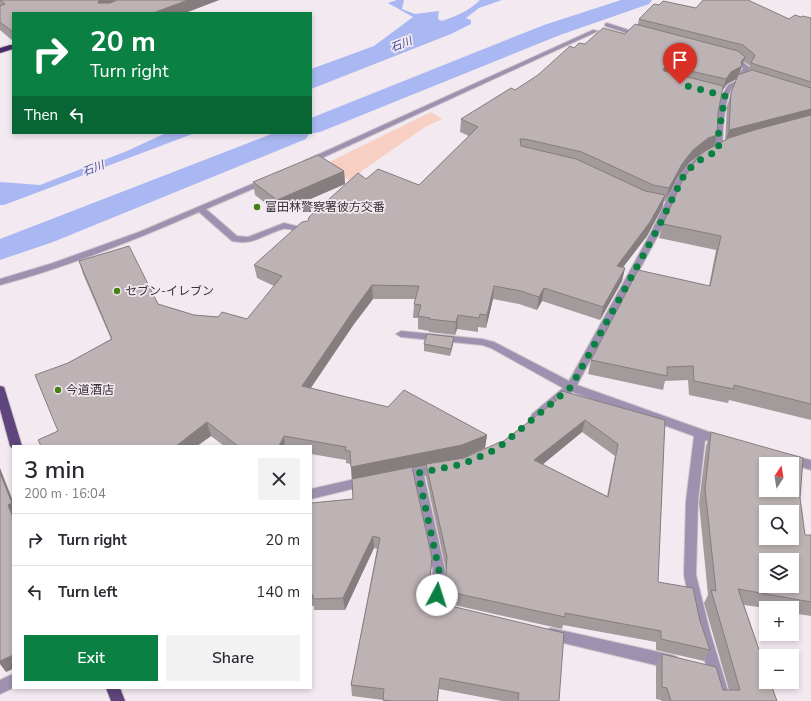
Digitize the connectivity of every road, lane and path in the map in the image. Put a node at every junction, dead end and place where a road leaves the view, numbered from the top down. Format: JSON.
{"nodes":[{"id":1,"x":607,"y":26,"type":"dead end"},
{"id":2,"x":596,"y":31,"type":"dead end"},
{"id":3,"x":645,"y":36,"type":"edge"},
{"id":4,"x":12,"y":47,"type":"edge"},
{"id":5,"x":0,"y":52,"type":"edge"},
{"id":6,"x":722,"y":56,"type":"edge"},
{"id":7,"x":744,"y":80,"type":"junction"},
{"id":8,"x":755,"y":82,"type":"edge"},
{"id":9,"x":729,"y":146,"type":"edge"},
{"id":10,"x":719,"y":150,"type":"junction"},
{"id":11,"x":301,"y":164,"type":"edge"},
{"id":12,"x":273,"y":177,"type":"edge"},
{"id":13,"x":201,"y":210,"type":"junction"},
{"id":14,"x":305,"y":231,"type":"edge"},
{"id":15,"x":0,"y":282,"type":"edge"},
{"id":16,"x":401,"y":334,"type":"dead end"},
{"id":17,"x":571,"y":387,"type":"junction"},
{"id":18,"x":0,"y":390,"type":"edge"},
{"id":19,"x":525,"y":426,"type":"edge"},
{"id":20,"x":700,"y":434,"type":"junction"},
{"id":21,"x":730,"y":443,"type":"edge"},
{"id":22,"x":16,"y":445,"type":"edge"},
{"id":23,"x":799,"y":462,"type":"edge"},
{"id":24,"x":811,"y":465,"type":"edge"},
{"id":25,"x":448,"y":467,"type":"edge"},
{"id":26,"x":418,"y":473,"type":"junction"},
{"id":27,"x":388,"y":478,"type":"edge"},
{"id":28,"x":373,"y":481,"type":"edge"},
{"id":29,"x":312,"y":494,"type":"edge"},
{"id":30,"x":451,"y":612,"type":"edge"},
{"id":31,"x":537,"y":631,"type":"edge"},
{"id":32,"x":684,"y":664,"type":"edge"},
{"id":33,"x":700,"y":668,"type":"edge"},
{"id":34,"x":715,"y":672,"type":"junction"},
{"id":35,"x":12,"y":682,"type":"edge"},
{"id":36,"x":0,"y":688,"type":"edge"},
{"id":37,"x":113,"y":689,"type":"edge"},
{"id":38,"x":118,"y":701,"type":"edge"},
{"id":39,"x":724,"y":701,"type":"edge"}],
"edges":[{"from":1,"to":3,"type":"street"},
{"from":2,"to":11,"type":"street"},
{"from":4,"to":5,"type":"highway"},
{"from":6,"to":7,"type":"street"},
{"from":7,"to":8,"type":"street"},
{"from":7,"to":10,"type":"street"},
{"from":9,"to":10,"type":"street"},
{"from":10,"to":17,"type":"street"},
{"from":12,"to":13,"type":"street"},
{"from":13,"to":14,"type":"street"},
{"from":13,"to":15,"type":"street"},
{"from":16,"to":17,"type":"street"},
{"from":17,"to":19,"type":"street"},
{"from":17,"to":20,"type":"street"},
{"from":18,"to":22,"type":"main road"},
{"from":20,"to":21,"type":"street"},
{"from":20,"to":34,"type":"street"},
{"from":23,"to":24,"type":"street"},
{"from":25,"to":26,"type":"street"},
{"from":26,"to":27,"type":"street"},
{"from":26,"to":30,"type":"street"},
{"from":28,"to":29,"type":"street"},
{"from":31,"to":32,"type":"street"},
{"from":33,"to":34,"type":"street"},
{"from":34,"to":39,"type":"street"},
{"from":35,"to":36,"type":"street"},
{"from":37,"to":38,"type":"main road"}]}
